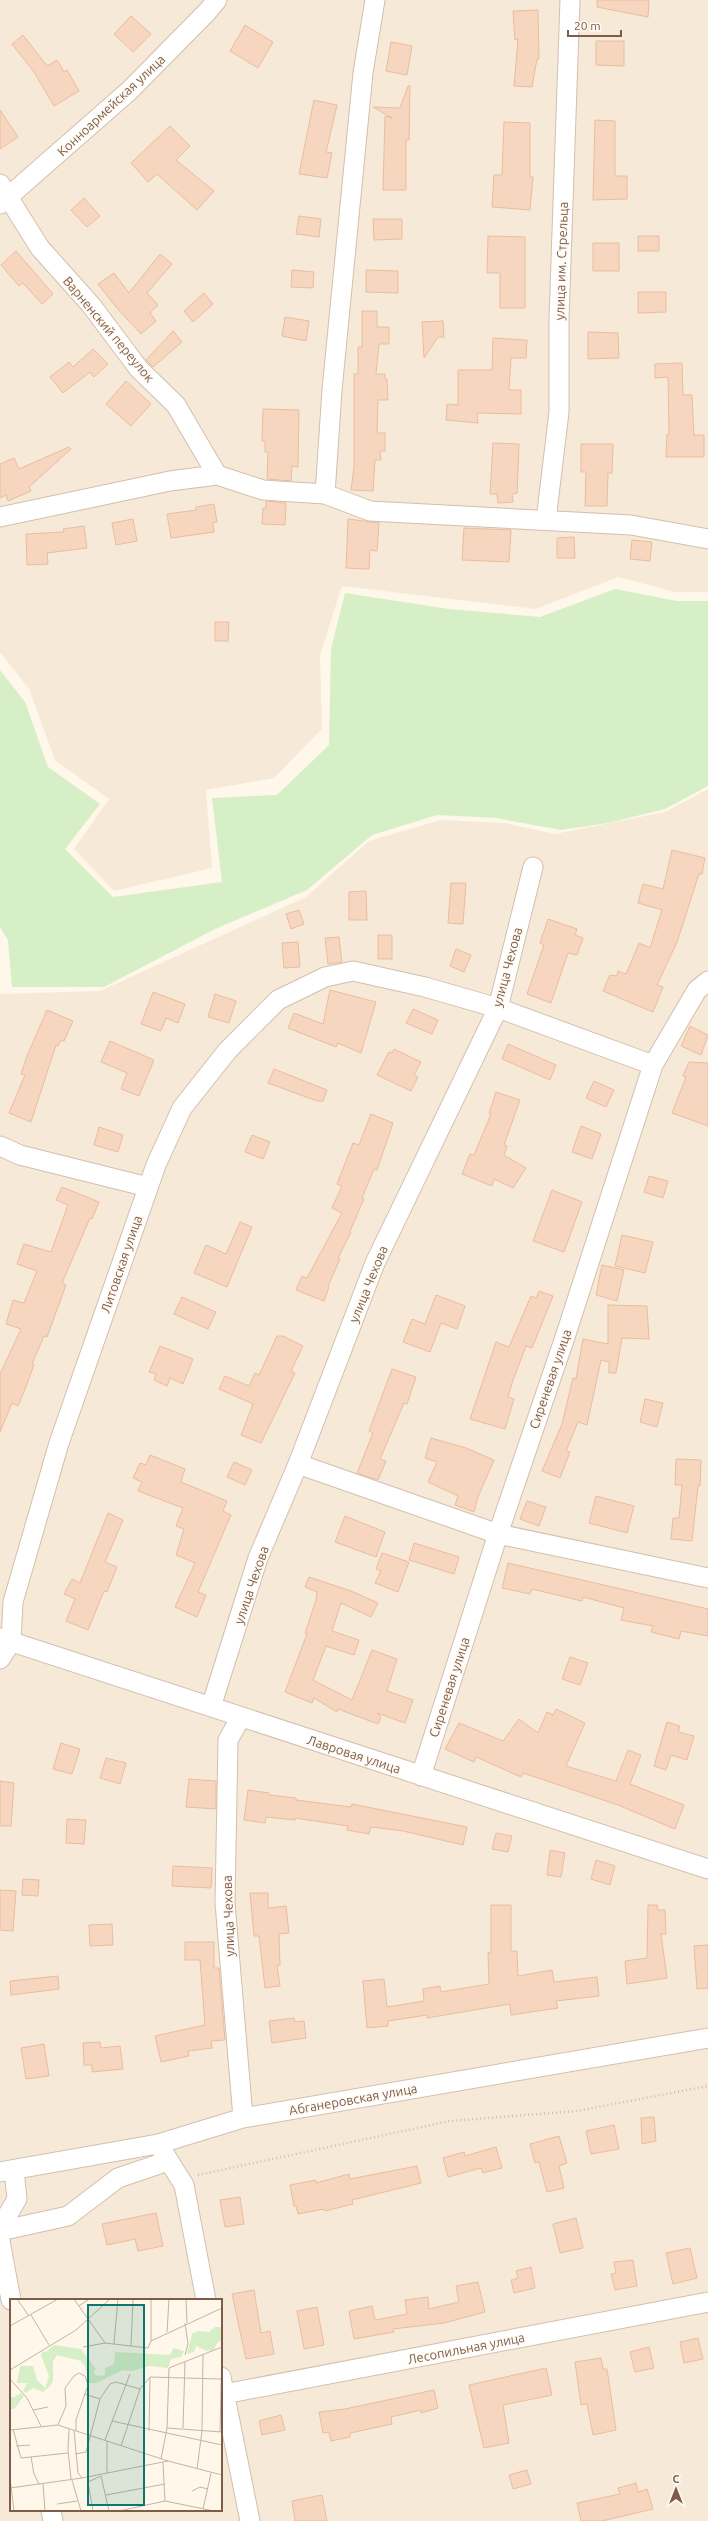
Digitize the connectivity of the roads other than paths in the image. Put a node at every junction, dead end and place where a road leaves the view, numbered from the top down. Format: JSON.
{"nodes":[{"id":1,"x":217,"y":0,"type":"edge"},
{"id":2,"x":375,"y":0,"type":"edge"},
{"id":3,"x":570,"y":0,"type":"edge"},
{"id":4,"x":3,"y":196,"type":"edge"},
{"id":5,"x":217,"y":475,"type":"junction"},
{"id":6,"x":325,"y":494,"type":"junction"},
{"id":7,"x":0,"y":517,"type":"edge"},
{"id":8,"x":546,"y":520,"type":"junction"},
{"id":9,"x":708,"y":539,"type":"edge"},
{"id":10,"x":533,"y":867,"type":"dead end"},
{"id":11,"x":702,"y":986,"type":"edge"},
{"id":12,"x":497,"y":1008,"type":"junction"},
{"id":13,"x":653,"y":1065,"type":"junction"},
{"id":14,"x":0,"y":1146,"type":"edge"},
{"id":15,"x":148,"y":1187,"type":"junction"},
{"id":16,"x":298,"y":1464,"type":"junction"},
{"id":17,"x":498,"y":1534,"type":"junction"},
{"id":18,"x":708,"y":1578,"type":"edge"},
{"id":19,"x":5,"y":1640,"type":"edge"},
{"id":20,"x":0,"y":1659,"type":"edge"},
{"id":21,"x":211,"y":1707,"type":"junction"},
{"id":22,"x":241,"y":1717,"type":"junction"},
{"id":23,"x":421,"y":1776,"type":"junction"},
{"id":24,"x":708,"y":1869,"type":"edge"},
{"id":25,"x":708,"y":2038,"type":"edge"},
{"id":26,"x":243,"y":2118,"type":"junction"},
{"id":27,"x":158,"y":2144,"type":"junction"},
{"id":28,"x":168,"y":2161,"type":"junction"},
{"id":29,"x":7,"y":2171,"type":"edge"},
{"id":30,"x":0,"y":2230,"type":"edge"},
{"id":31,"x":0,"y":2241,"type":"edge"},
{"id":32,"x":11,"y":2299,"type":"edge"},
{"id":33,"x":206,"y":2299,"type":"edge"},
{"id":34,"x":708,"y":2302,"type":"edge"},
{"id":35,"x":223,"y":2385,"type":"edge"},
{"id":36,"x":51,"y":2511,"type":"edge"},
{"id":37,"x":53,"y":2521,"type":"edge"},
{"id":38,"x":250,"y":2521,"type":"edge"}],
"edges":[{"from":1,"to":4,"type":"street","name":"Конноармейская улица"},
{"from":2,"to":6,"type":"street"},
{"from":3,"to":8,"type":"street","name":"улица им. Стрельца"},
{"from":4,"to":5,"type":"street","name":"Варненский переулок"},
{"from":5,"to":6,"type":"street"},
{"from":5,"to":7,"type":"street"},
{"from":6,"to":8,"type":"street"},
{"from":8,"to":9,"type":"street"},
{"from":10,"to":12,"type":"street","name":"улица Чехова"},
{"from":11,"to":13,"type":"street","name":"Сиреневая улица"},
{"from":12,"to":13,"type":"street"},
{"from":12,"to":15,"type":"street","name":"Литовская улица"},
{"from":12,"to":16,"type":"street","name":"улица Чехова"},
{"from":13,"to":17,"type":"street","name":"Сиреневая улица"},
{"from":14,"to":15,"type":"street"},
{"from":15,"to":19,"type":"street","name":"Литовская улица"},
{"from":16,"to":17,"type":"street"},
{"from":16,"to":21,"type":"street","name":"улица Чехова"},
{"from":17,"to":18,"type":"street"},
{"from":17,"to":23,"type":"street","name":"Сиреневая улица"},
{"from":19,"to":20,"type":"street"},
{"from":19,"to":21,"type":"street","name":"Лавровая улица"},
{"from":21,"to":22,"type":"street","name":"Лавровая улица"},
{"from":22,"to":23,"type":"street","name":"Лавровая улица"},
{"from":22,"to":26,"type":"street","name":"улица Чехова"},
{"from":23,"to":24,"type":"street","name":"Лавровая улица"},
{"from":25,"to":26,"type":"street","name":"Абганеровская улица"},
{"from":26,"to":27,"type":"street","name":"Абганеровская улица"},
{"from":27,"to":28,"type":"street"},
{"from":27,"to":29,"type":"street","name":"Абганеровская улица"},
{"from":28,"to":30,"type":"street"},
{"from":28,"to":33,"type":"street"},
{"from":29,"to":30,"type":"street"},
{"from":31,"to":32,"type":"street"},
{"from":34,"to":35,"type":"street","name":"Лесопильная улица"},
{"from":35,"to":38,"type":"street"},
{"from":36,"to":37,"type":"street"}]}
